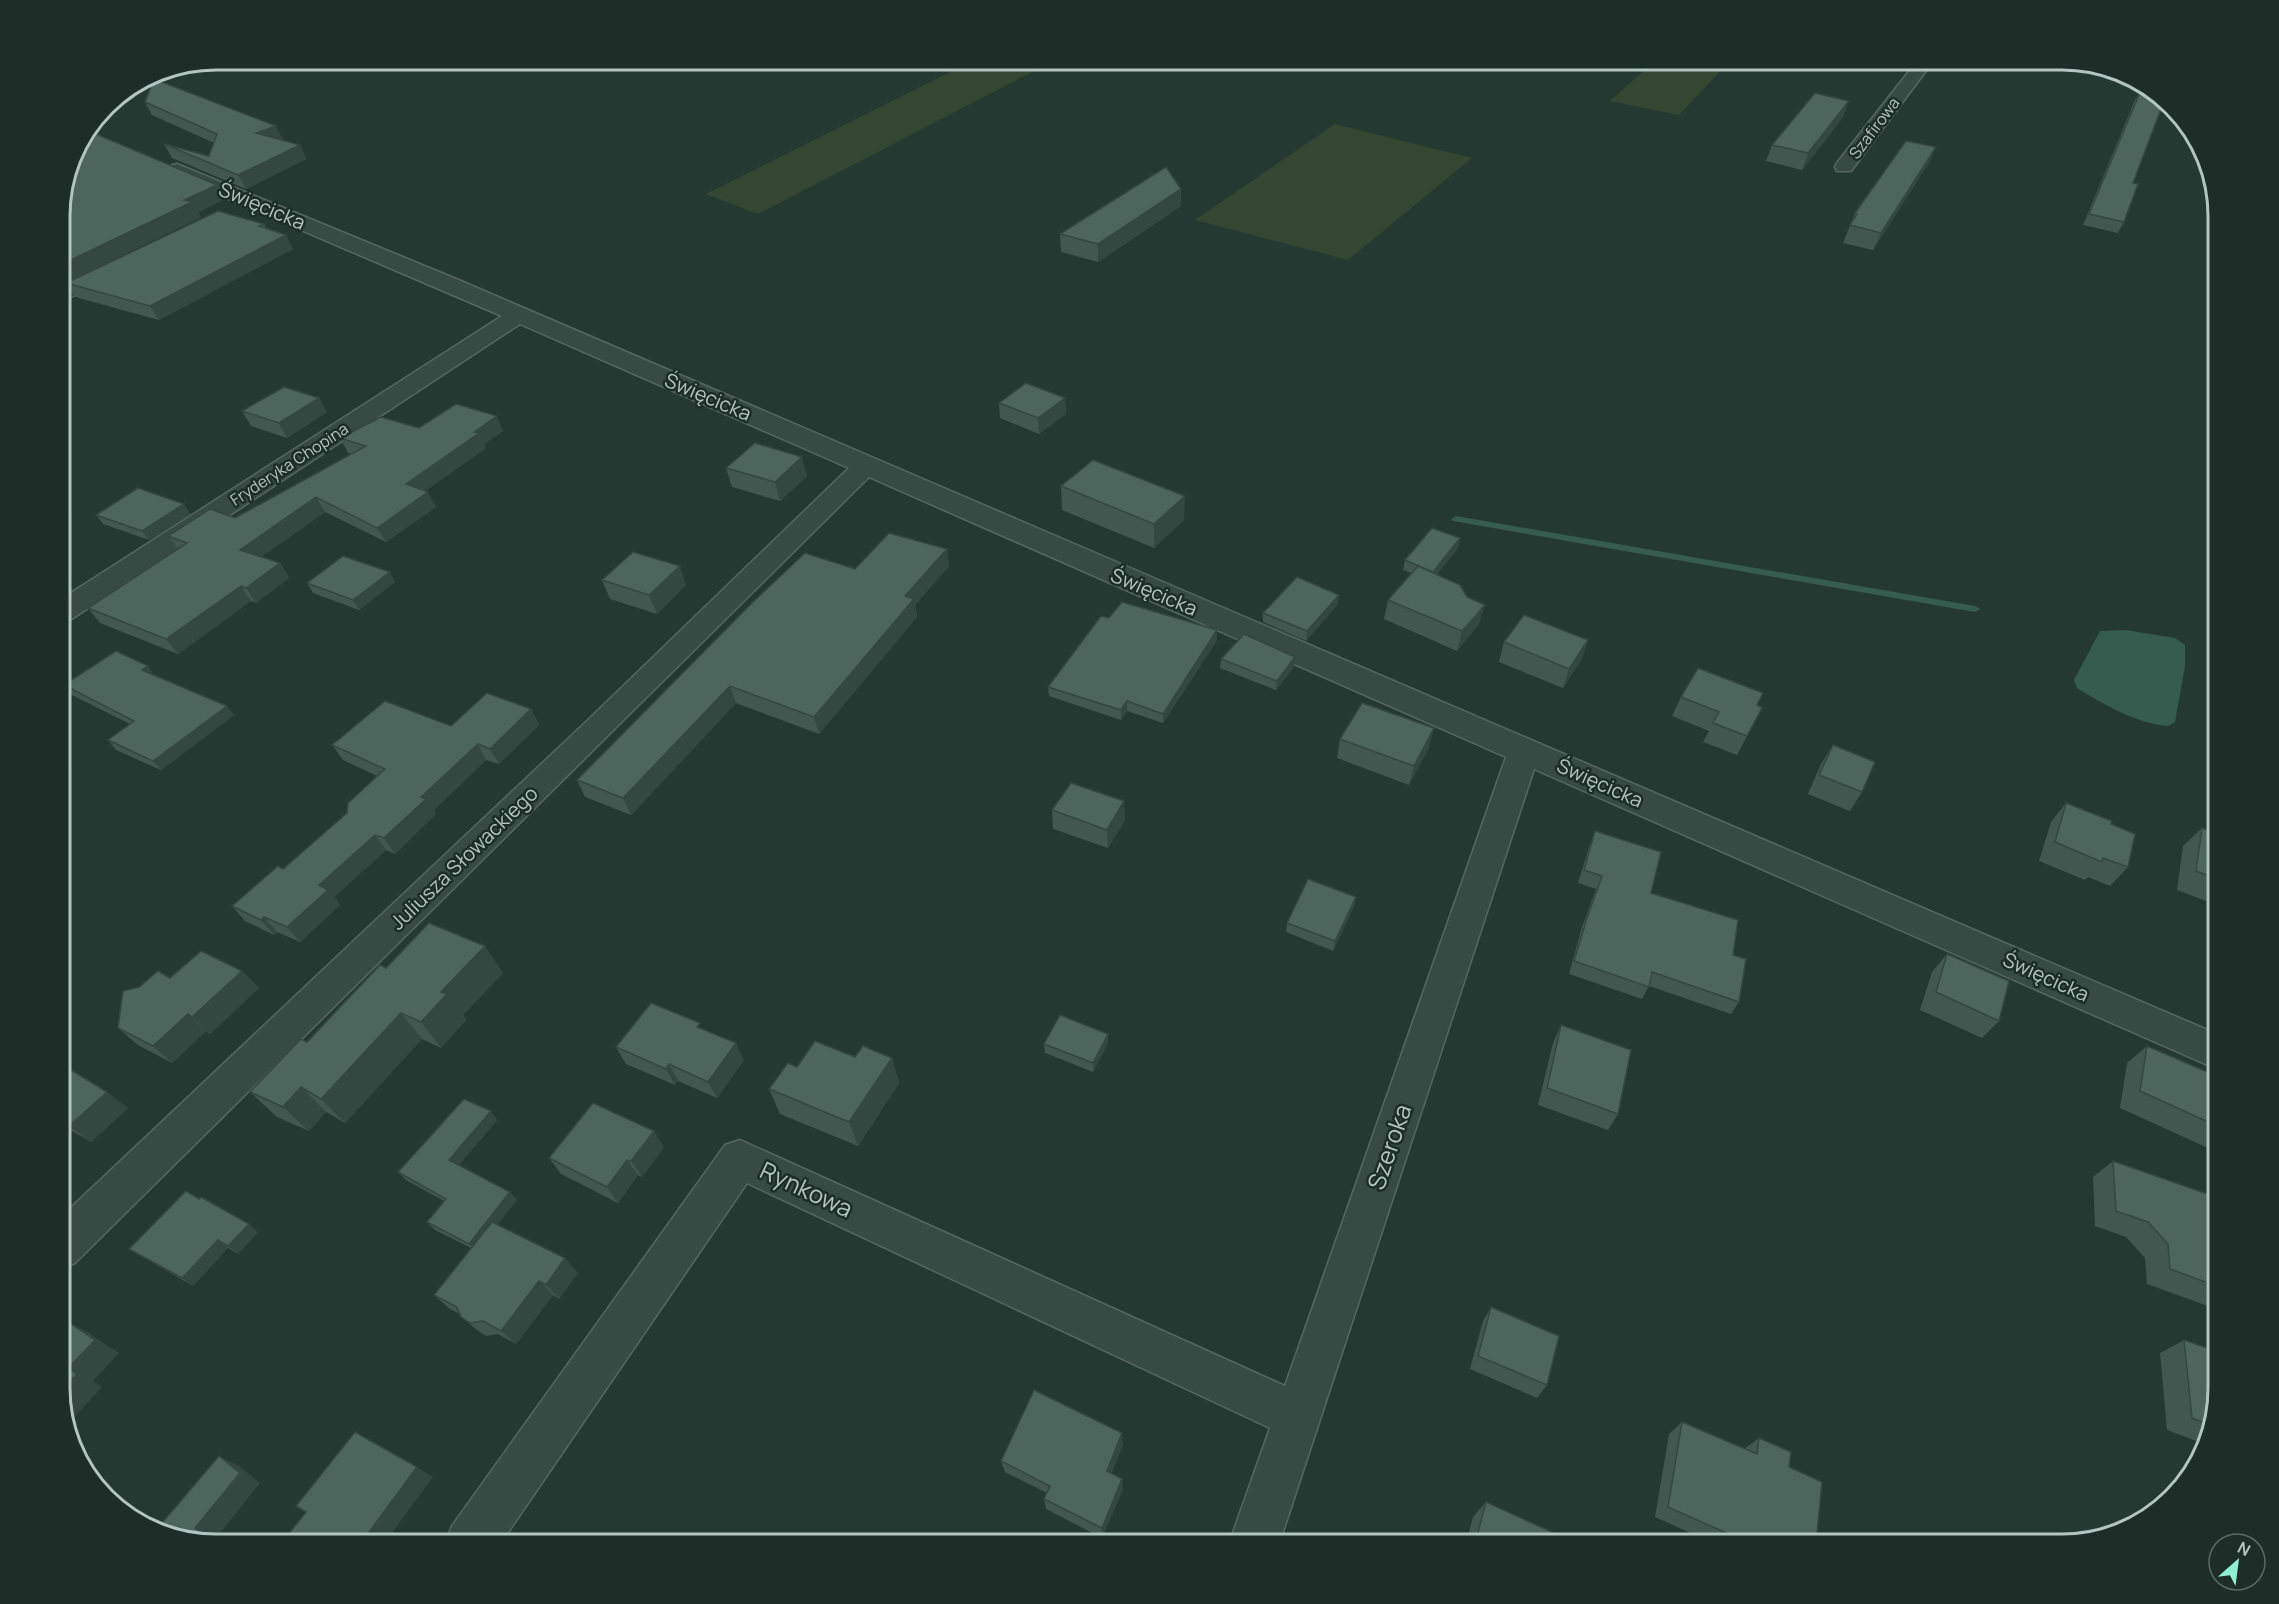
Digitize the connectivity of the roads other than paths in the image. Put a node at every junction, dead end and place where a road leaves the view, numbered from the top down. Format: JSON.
{"nodes":[{"id":1,"x":1918,"y":70,"type":"edge"},
{"id":2,"x":158,"y":162,"type":"edge"},
{"id":3,"x":1844,"y":167,"type":"dead end"},
{"id":4,"x":135,"y":260,"type":"edge"},
{"id":5,"x":71,"y":291,"type":"edge"},
{"id":6,"x":517,"y":316,"type":"junction"},
{"id":7,"x":866,"y":466,"type":"junction"},
{"id":8,"x":71,"y":606,"type":"edge"},
{"id":9,"x":1524,"y":750,"type":"junction"},
{"id":10,"x":2208,"y":1048,"type":"edge"},
{"id":11,"x":71,"y":1237,"type":"edge"},
{"id":12,"x":1299,"y":1417,"type":"junction"},
{"id":13,"x":477,"y":1534,"type":"edge"},
{"id":14,"x":1258,"y":1534,"type":"edge"}],
"edges":[{"from":1,"to":3,"type":"street","name":"Szafirowa"},
{"from":2,"to":6,"type":"street","name":"Święcicka"},
{"from":4,"to":5,"type":"street"},
{"from":6,"to":7,"type":"street","name":"Święcicka"},
{"from":6,"to":8,"type":"street","name":"Fryderyka Chopina"},
{"from":7,"to":9,"type":"street","name":"Święcicka"},
{"from":7,"to":11,"type":"street","name":"Juliusza Słowackiego"},
{"from":9,"to":10,"type":"street","name":"Święcicka"},
{"from":9,"to":12,"type":"street","name":"Szeroka"},
{"from":12,"to":13,"type":"street","name":"Rynkowa"},
{"from":12,"to":14,"type":"street","name":"Szeroka"}]}
